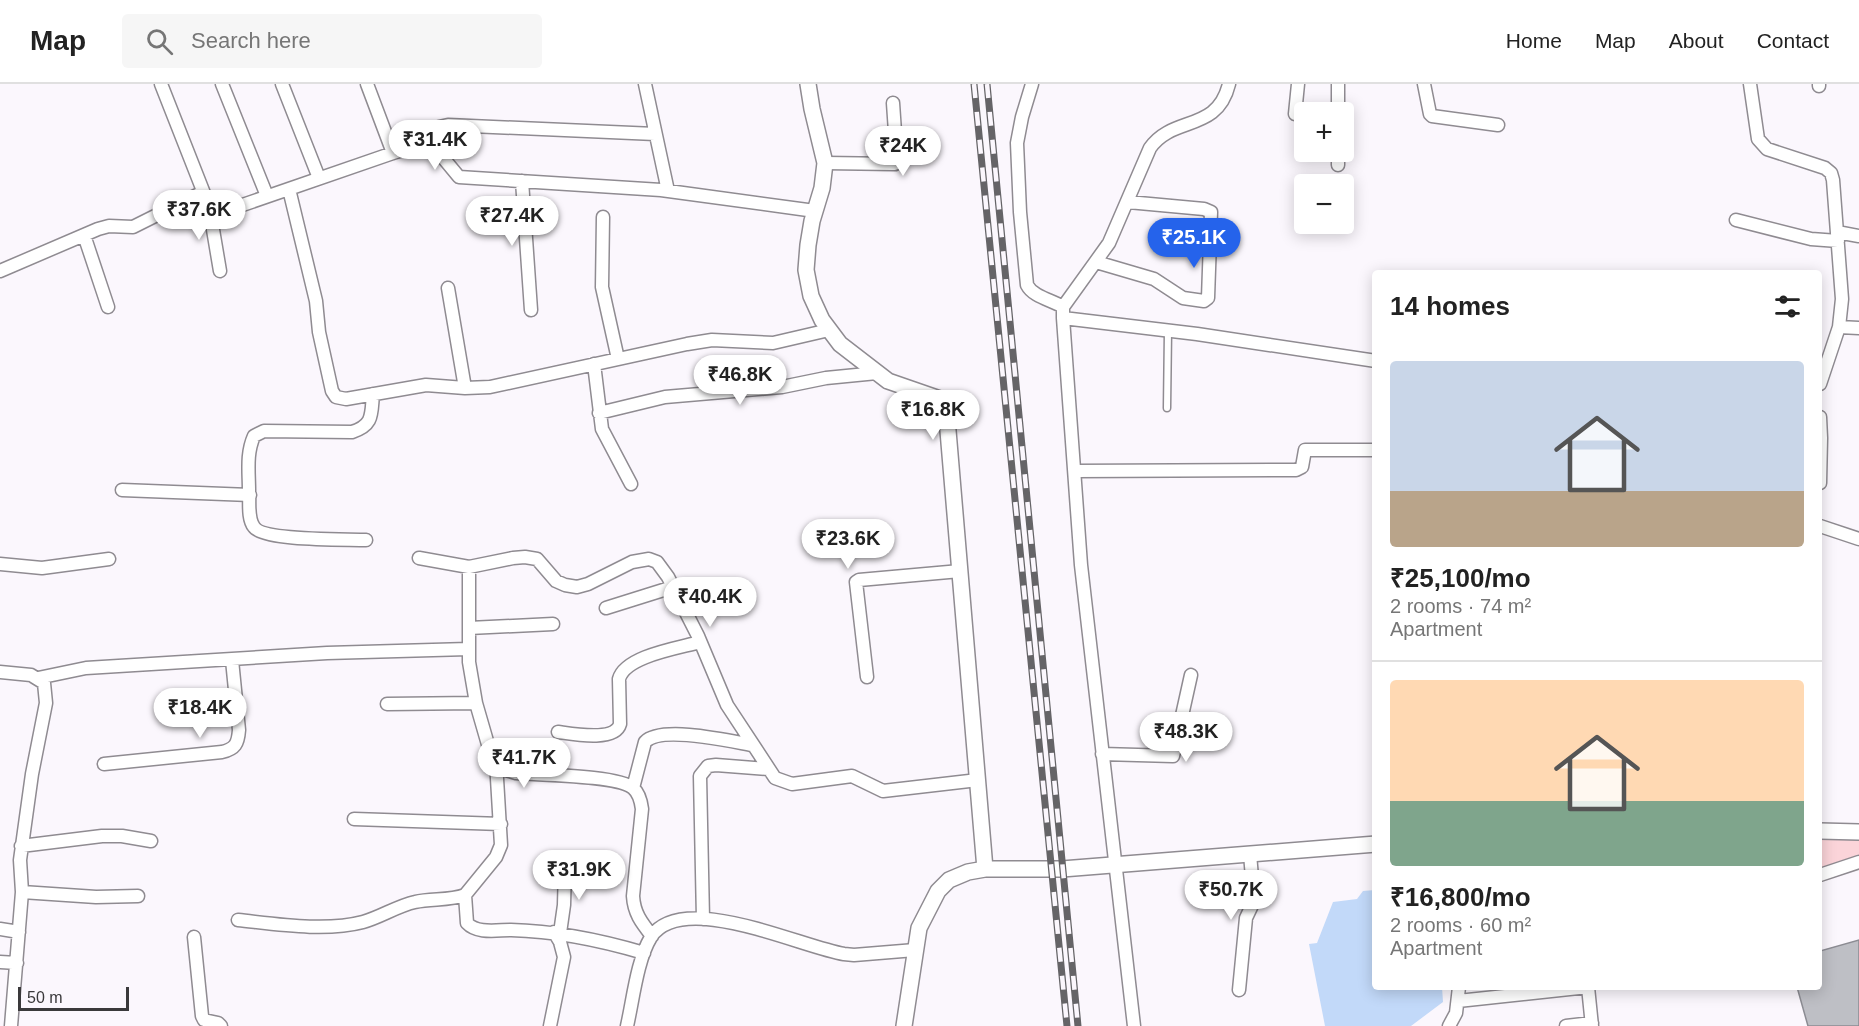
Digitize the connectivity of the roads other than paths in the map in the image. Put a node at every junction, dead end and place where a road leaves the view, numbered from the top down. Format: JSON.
{"nodes":[{"id":1,"x":161,"y":84,"type":"edge"},
{"id":2,"x":222,"y":84,"type":"edge"},
{"id":3,"x":282,"y":84,"type":"edge"},
{"id":4,"x":367,"y":84,"type":"edge"},
{"id":5,"x":645,"y":84,"type":"edge"},
{"id":6,"x":808,"y":84,"type":"edge"},
{"id":7,"x":1032,"y":84,"type":"edge"},
{"id":8,"x":1229,"y":84,"type":"edge"},
{"id":9,"x":1298,"y":84,"type":"edge"},
{"id":10,"x":1338,"y":84,"type":"edge"},
{"id":11,"x":1424,"y":84,"type":"edge"},
{"id":12,"x":1750,"y":84,"type":"edge"},
{"id":13,"x":1296,"y":102,"type":"edge"},
{"id":14,"x":1338,"y":102,"type":"edge"},
{"id":15,"x":893,"y":103,"type":"dead end"},
{"id":16,"x":1498,"y":125,"type":"dead end"},
{"id":17,"x":656,"y":134,"type":"junction"},
{"id":18,"x":435,"y":148,"type":"junction"},
{"id":19,"x":393,"y":153,"type":"junction"},
{"id":20,"x":825,"y":164,"type":"junction"},
{"id":21,"x":319,"y":178,"type":"junction"},
{"id":22,"x":522,"y":182,"type":"junction"},
{"id":23,"x":289,"y":189,"type":"junction"},
{"id":24,"x":668,"y":191,"type":"junction"},
{"id":25,"x":203,"y":192,"type":"junction"},
{"id":26,"x":267,"y":196,"type":"junction"},
{"id":27,"x":1128,"y":202,"type":"junction"},
{"id":28,"x":209,"y":206,"type":"junction"},
{"id":29,"x":815,"y":211,"type":"junction"},
{"id":30,"x":603,"y":217,"type":"dead end"},
{"id":31,"x":1736,"y":220,"type":"dead end"},
{"id":32,"x":84,"y":235,"type":"junction"},
{"id":33,"x":1838,"y":236,"type":"junction"},
{"id":34,"x":1859,"y":236,"type":"edge"},
{"id":35,"x":1096,"y":262,"type":"junction"},
{"id":36,"x":0,"y":271,"type":"edge"},
{"id":37,"x":219,"y":271,"type":"dead end"},
{"id":38,"x":448,"y":288,"type":"dead end"},
{"id":39,"x":108,"y":307,"type":"dead end"},
{"id":40,"x":531,"y":310,"type":"dead end"},
{"id":41,"x":1063,"y":312,"type":"junction"},
{"id":42,"x":1839,"y":327,"type":"junction"},
{"id":43,"x":1859,"y":328,"type":"edge"},
{"id":44,"x":829,"y":330,"type":"junction"},
{"id":45,"x":1168,"y":331,"type":"junction"},
{"id":46,"x":618,"y":359,"type":"junction"},
{"id":47,"x":1372,"y":360,"type":"edge"},
{"id":48,"x":594,"y":364,"type":"junction"},
{"id":49,"x":877,"y":373,"type":"junction"},
{"id":50,"x":1822,"y":378,"type":"edge"},
{"id":51,"x":465,"y":388,"type":"junction"},
{"id":52,"x":373,"y":394,"type":"junction"},
{"id":53,"x":1167,"y":408,"type":"dead end"},
{"id":54,"x":599,"y":413,"type":"junction"},
{"id":55,"x":1372,"y":450,"type":"edge"},
{"id":56,"x":1076,"y":471,"type":"junction"},
{"id":57,"x":631,"y":484,"type":"dead end"},
{"id":58,"x":122,"y":490,"type":"dead end"},
{"id":59,"x":250,"y":495,"type":"junction"},
{"id":60,"x":1822,"y":527,"type":"edge"},
{"id":61,"x":1859,"y":539,"type":"edge"},
{"id":62,"x":366,"y":540,"type":"dead end"},
{"id":63,"x":419,"y":558,"type":"dead end"},
{"id":64,"x":109,"y":559,"type":"dead end"},
{"id":65,"x":0,"y":564,"type":"edge"},
{"id":66,"x":469,"y":567,"type":"junction"},
{"id":67,"x":960,"y":571,"type":"junction"},
{"id":68,"x":673,"y":587,"type":"junction"},
{"id":69,"x":606,"y":608,"type":"dead end"},
{"id":70,"x":554,"y":624,"type":"dead end"},
{"id":71,"x":469,"y":628,"type":"junction"},
{"id":72,"x":700,"y":642,"type":"junction"},
{"id":73,"x":468,"y":649,"type":"junction"},
{"id":74,"x":232,"y":660,"type":"junction"},
{"id":75,"x":0,"y":672,"type":"edge"},
{"id":76,"x":1191,"y":675,"type":"dead end"},
{"id":77,"x":867,"y":677,"type":"dead end"},
{"id":78,"x":38,"y":678,"type":"junction"},
{"id":79,"x":476,"y":703,"type":"junction"},
{"id":80,"x":387,"y":704,"type":"dead end"},
{"id":81,"x":558,"y":732,"type":"dead end"},
{"id":82,"x":752,"y":745,"type":"junction"},
{"id":83,"x":1102,"y":754,"type":"junction"},
{"id":84,"x":496,"y":762,"type":"junction"},
{"id":85,"x":104,"y":764,"type":"dead end"},
{"id":86,"x":768,"y":769,"type":"junction"},
{"id":87,"x":978,"y":780,"type":"junction"},
{"id":88,"x":633,"y":788,"type":"junction"},
{"id":89,"x":354,"y":819,"type":"dead end"},
{"id":90,"x":501,"y":824,"type":"junction"},
{"id":91,"x":1822,"y":831,"type":"edge"},
{"id":92,"x":1859,"y":832,"type":"edge"},
{"id":93,"x":151,"y":841,"type":"dead end"},
{"id":94,"x":1372,"y":844,"type":"edge"},
{"id":95,"x":21,"y":846,"type":"junction"},
{"id":96,"x":1250,"y":854,"type":"junction"},
{"id":97,"x":1859,"y":862,"type":"edge"},
{"id":98,"x":1117,"y":865,"type":"junction"},
{"id":99,"x":565,"y":867,"type":"dead end"},
{"id":100,"x":985,"y":868,"type":"junction"},
{"id":101,"x":1822,"y":874,"type":"edge"},
{"id":102,"x":22,"y":892,"type":"junction"},
{"id":103,"x":465,"y":895,"type":"junction"},
{"id":104,"x":138,"y":896,"type":"dead end"},
{"id":105,"x":703,"y":919,"type":"junction"},
{"id":106,"x":238,"y":920,"type":"dead end"},
{"id":107,"x":0,"y":929,"type":"edge"},
{"id":108,"x":19,"y":932,"type":"junction"},
{"id":109,"x":557,"y":932,"type":"junction"},
{"id":110,"x":652,"y":936,"type":"junction"},
{"id":111,"x":194,"y":937,"type":"dead end"},
{"id":112,"x":915,"y":950,"type":"junction"},
{"id":113,"x":644,"y":953,"type":"junction"},
{"id":114,"x":0,"y":962,"type":"edge"},
{"id":115,"x":17,"y":963,"type":"junction"},
{"id":116,"x":1239,"y":990,"type":"dead end"},
{"id":117,"x":1459,"y":990,"type":"edge"},
{"id":118,"x":1560,"y":990,"type":"edge"},
{"id":119,"x":1588,"y":990,"type":"edge"},
{"id":120,"x":1458,"y":1001,"type":"junction"},
{"id":121,"x":1592,"y":1024,"type":"edge"},
{"id":122,"x":11,"y":1026,"type":"edge"},
{"id":123,"x":221,"y":1026,"type":"edge"},
{"id":124,"x":550,"y":1026,"type":"edge"},
{"id":125,"x":627,"y":1026,"type":"edge"},
{"id":126,"x":904,"y":1026,"type":"edge"},
{"id":127,"x":1134,"y":1026,"type":"edge"},
{"id":128,"x":1449,"y":1026,"type":"edge"},
{"id":129,"x":1566,"y":1026,"type":"edge"}],
"edges":[{"from":1,"to":25,"type":"street"},
{"from":2,"to":26,"type":"street"},
{"from":3,"to":21,"type":"street"},
{"from":4,"to":19,"type":"street"},
{"from":5,"to":17,"type":"street"},
{"from":6,"to":20,"type":"street"},
{"from":7,"to":41,"type":"street"},
{"from":8,"to":27,"type":"street"},
{"from":9,"to":13,"type":"street"},
{"from":10,"to":14,"type":"street"},
{"from":11,"to":16,"type":"street"},
{"from":12,"to":33,"type":"street"},
{"from":15,"to":20,"type":"street"},
{"from":17,"to":18,"type":"street"},
{"from":17,"to":24,"type":"street"},
{"from":18,"to":19,"type":"street"},
{"from":18,"to":22,"type":"street"},
{"from":19,"to":21,"type":"street"},
{"from":20,"to":29,"type":"street"},
{"from":21,"to":23,"type":"street"},
{"from":22,"to":24,"type":"street"},
{"from":22,"to":40,"type":"street"},
{"from":23,"to":26,"type":"street"},
{"from":23,"to":52,"type":"street"},
{"from":24,"to":29,"type":"street"},
{"from":25,"to":28,"type":"street"},
{"from":25,"to":32,"type":"street"},
{"from":26,"to":28,"type":"street"},
{"from":27,"to":35,"type":"street"},
{"from":27,"to":35,"type":"street"},
{"from":28,"to":37,"type":"street"},
{"from":29,"to":44,"type":"street"},
{"from":30,"to":46,"type":"street"},
{"from":31,"to":33,"type":"street"},
{"from":32,"to":36,"type":"street"},
{"from":32,"to":39,"type":"street"},
{"from":33,"to":34,"type":"street"},
{"from":33,"to":42,"type":"street"},
{"from":35,"to":41,"type":"street"},
{"from":38,"to":51,"type":"street"},
{"from":41,"to":45,"type":"street"},
{"from":41,"to":56,"type":"street"},
{"from":42,"to":43,"type":"street"},
{"from":42,"to":50,"type":"street"},
{"from":44,"to":46,"type":"street"},
{"from":44,"to":49,"type":"street"},
{"from":45,"to":47,"type":"street"},
{"from":45,"to":53,"type":"lane"},
{"from":46,"to":48,"type":"street"},
{"from":48,"to":51,"type":"street"},
{"from":48,"to":54,"type":"street"},
{"from":49,"to":54,"type":"street"},
{"from":49,"to":67,"type":"street"},
{"from":51,"to":52,"type":"street"},
{"from":52,"to":59,"type":"street"},
{"from":54,"to":57,"type":"street"},
{"from":55,"to":56,"type":"street"},
{"from":56,"to":83,"type":"street"},
{"from":58,"to":59,"type":"street"},
{"from":59,"to":62,"type":"street"},
{"from":60,"to":61,"type":"street"},
{"from":63,"to":66,"type":"street"},
{"from":64,"to":65,"type":"street"},
{"from":66,"to":68,"type":"street"},
{"from":66,"to":71,"type":"street"},
{"from":67,"to":77,"type":"street"},
{"from":67,"to":87,"type":"street"},
{"from":68,"to":69,"type":"street"},
{"from":68,"to":72,"type":"street"},
{"from":70,"to":71,"type":"street"},
{"from":71,"to":73,"type":"street"},
{"from":72,"to":81,"type":"street"},
{"from":72,"to":82,"type":"street"},
{"from":73,"to":74,"type":"street"},
{"from":73,"to":79,"type":"street"},
{"from":74,"to":78,"type":"street"},
{"from":74,"to":85,"type":"street"},
{"from":75,"to":78,"type":"street"},
{"from":76,"to":83,"type":"street"},
{"from":78,"to":95,"type":"street"},
{"from":79,"to":80,"type":"street"},
{"from":79,"to":84,"type":"street"},
{"from":82,"to":86,"type":"street"},
{"from":82,"to":88,"type":"street"},
{"from":83,"to":98,"type":"street"},
{"from":84,"to":88,"type":"street"},
{"from":84,"to":90,"type":"street"},
{"from":86,"to":87,"type":"street"},
{"from":86,"to":105,"type":"street"},
{"from":87,"to":100,"type":"street"},
{"from":88,"to":110,"type":"street"},
{"from":89,"to":90,"type":"street"},
{"from":90,"to":103,"type":"street"},
{"from":91,"to":92,"type":"street"},
{"from":93,"to":95,"type":"street"},
{"from":94,"to":96,"type":"street"},
{"from":95,"to":102,"type":"street"},
{"from":96,"to":98,"type":"street"},
{"from":96,"to":116,"type":"street"},
{"from":97,"to":101,"type":"street"},
{"from":98,"to":100,"type":"street"},
{"from":98,"to":127,"type":"street"},
{"from":99,"to":109,"type":"street"},
{"from":100,"to":112,"type":"street"},
{"from":102,"to":104,"type":"street"},
{"from":102,"to":108,"type":"street"},
{"from":103,"to":106,"type":"street"},
{"from":103,"to":109,"type":"street"},
{"from":105,"to":110,"type":"street"},
{"from":105,"to":112,"type":"street"},
{"from":107,"to":108,"type":"street"},
{"from":108,"to":115,"type":"street"},
{"from":109,"to":113,"type":"street"},
{"from":109,"to":124,"type":"street"},
{"from":110,"to":113,"type":"street"},
{"from":111,"to":123,"type":"street"},
{"from":112,"to":126,"type":"street"},
{"from":113,"to":125,"type":"street"},
{"from":114,"to":115,"type":"street"},
{"from":115,"to":122,"type":"street"},
{"from":117,"to":120,"type":"street"},
{"from":118,"to":120,"type":"street"},
{"from":119,"to":121,"type":"street"},
{"from":120,"to":128,"type":"street"},
{"from":121,"to":129,"type":"street"}]}
